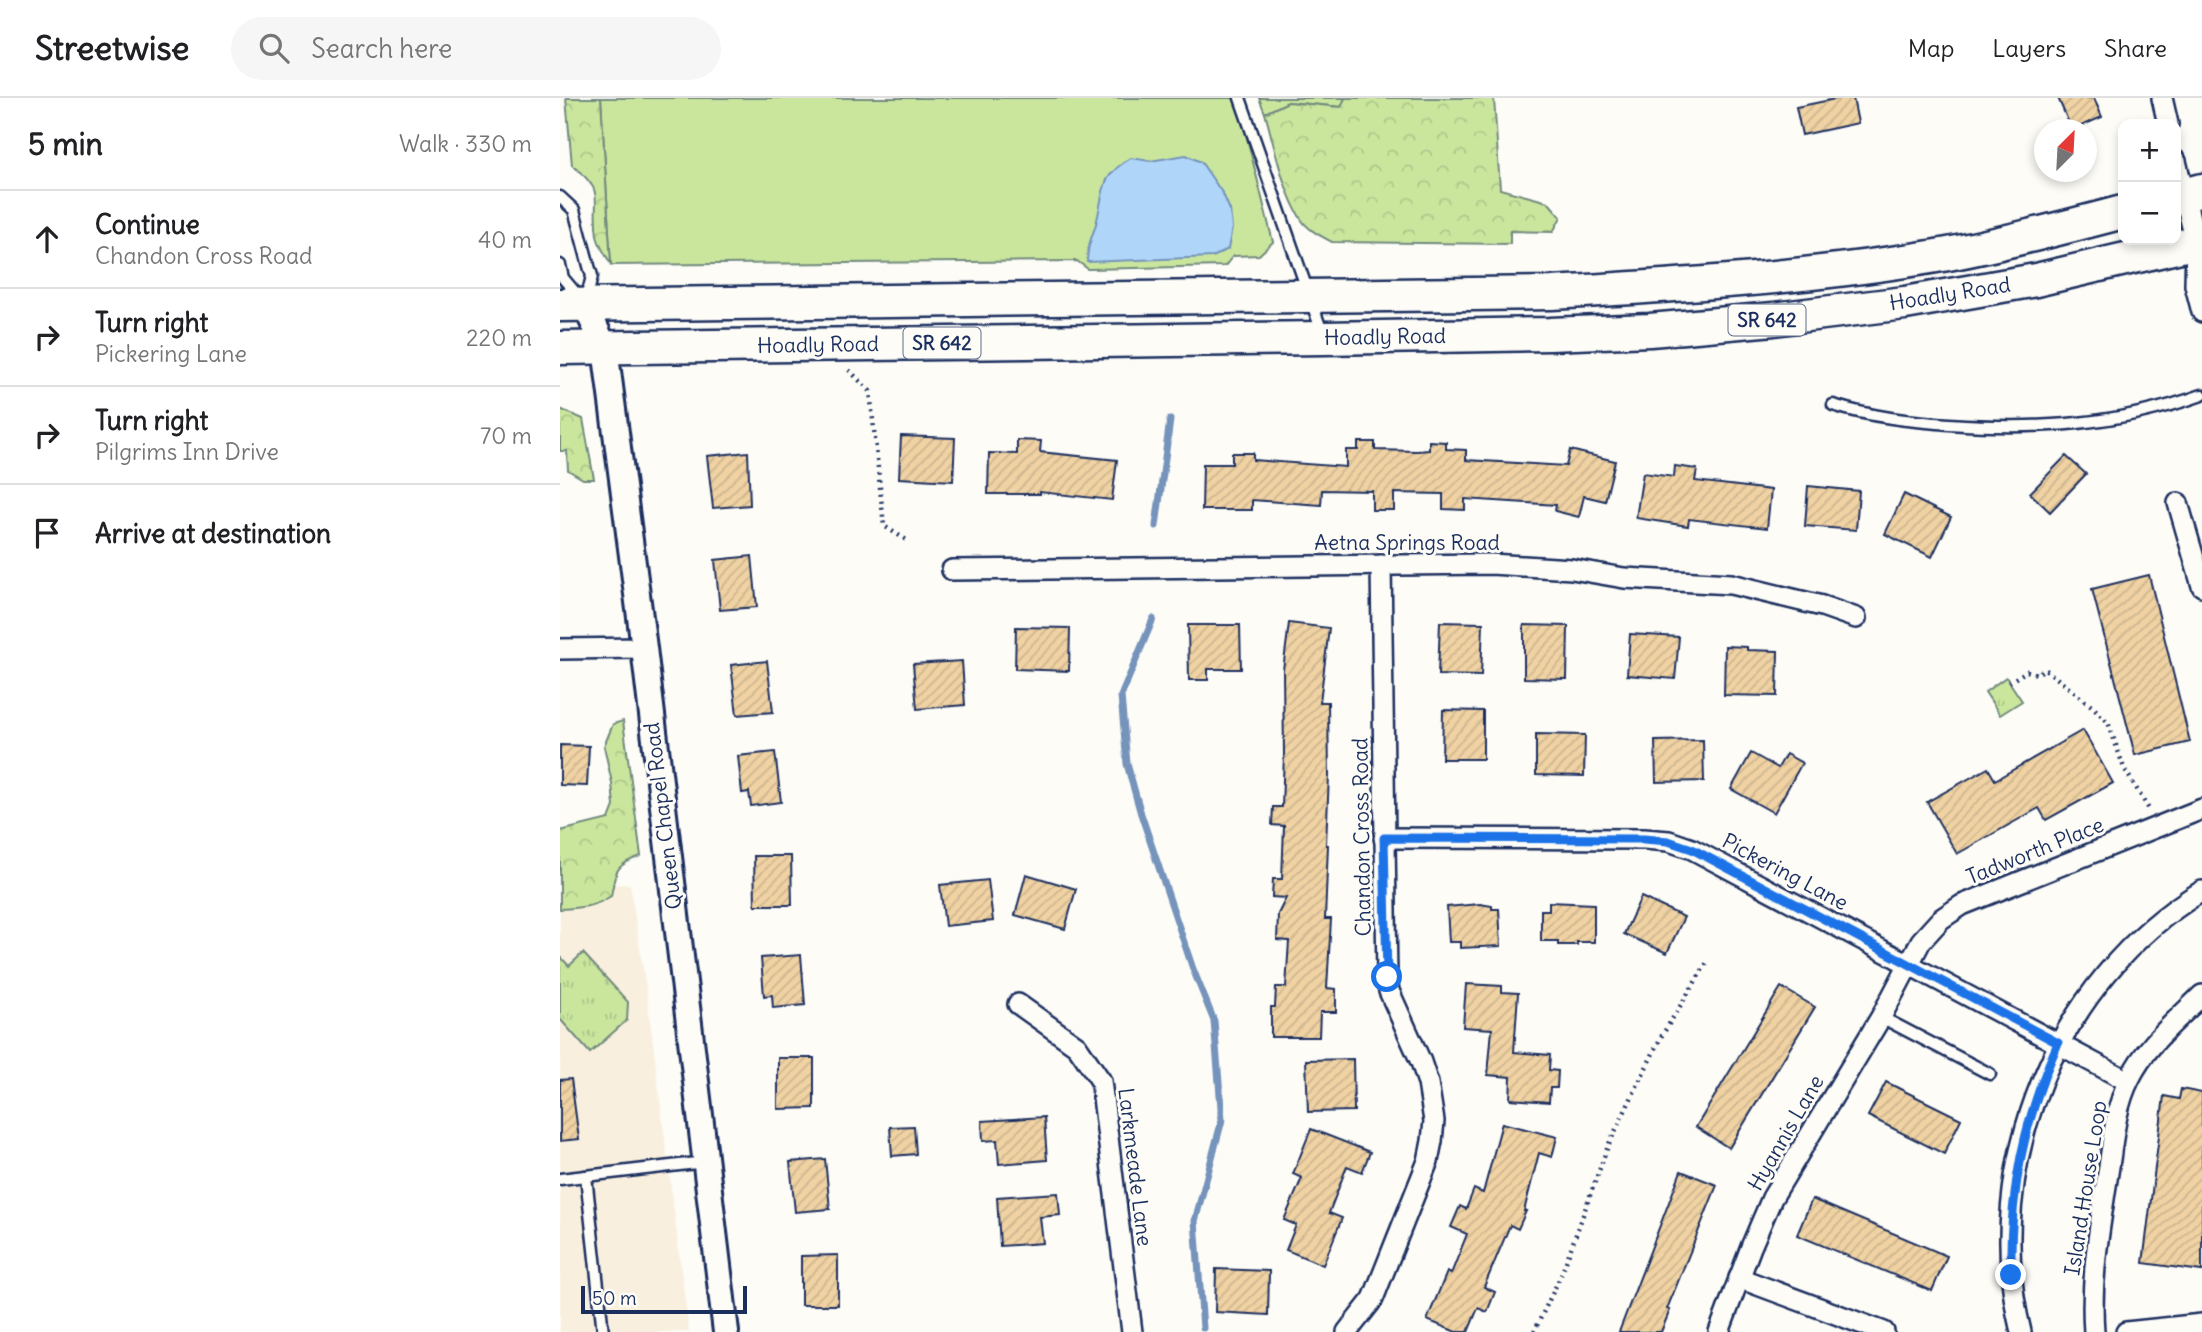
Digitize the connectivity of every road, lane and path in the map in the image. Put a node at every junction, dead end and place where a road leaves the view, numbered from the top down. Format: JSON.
{"nodes":[{"id":1,"x":1240,"y":98,"type":"edge"},
{"id":2,"x":2162,"y":98,"type":"edge"},
{"id":3,"x":2167,"y":119,"type":"edge"},
{"id":4,"x":2181,"y":176,"type":"edge"},
{"id":5,"x":2187,"y":194,"type":"edge"},
{"id":6,"x":560,"y":197,"type":"edge"},
{"id":7,"x":2118,"y":213,"type":"edge"},
{"id":8,"x":2201,"y":242,"type":"edge"},
{"id":9,"x":560,"y":265,"type":"edge"},
{"id":10,"x":1310,"y":297,"type":"junction"},
{"id":11,"x":573,"y":305,"type":"edge"},
{"id":12,"x":2202,"y":312,"type":"edge"},
{"id":13,"x":1324,"y":338,"type":"junction"},
{"id":14,"x":560,"y":348,"type":"edge"},
{"id":15,"x":605,"y":348,"type":"junction"},
{"id":16,"x":848,"y":369,"type":"dead end"},
{"id":17,"x":2202,"y":395,"type":"edge"},
{"id":18,"x":1833,"y":405,"type":"dead end"},
{"id":19,"x":2178,"y":503,"type":"dead end"},
{"id":20,"x":908,"y":541,"type":"dead end"},
{"id":21,"x":1381,"y":565,"type":"junction"},
{"id":22,"x":952,"y":570,"type":"dead end"},
{"id":23,"x":2202,"y":586,"type":"edge"},
{"id":24,"x":1856,"y":618,"type":"dead end"},
{"id":25,"x":644,"y":648,"type":"junction"},
{"id":26,"x":560,"y":649,"type":"edge"},
{"id":27,"x":2009,"y":682,"type":"dead end"},
{"id":28,"x":2202,"y":809,"type":"edge"},
{"id":29,"x":2159,"y":826,"type":"junction"},
{"id":30,"x":1384,"y":838,"type":"junction"},
{"id":31,"x":2202,"y":891,"type":"edge"},
{"id":32,"x":1708,"y":961,"type":"dead end"},
{"id":33,"x":1908,"y":964,"type":"junction"},
{"id":34,"x":2202,"y":995,"type":"edge"},
{"id":35,"x":1018,"y":1004,"type":"dead end"},
{"id":36,"x":1881,"y":1017,"type":"junction"},
{"id":37,"x":2058,"y":1043,"type":"junction"},
{"id":38,"x":1990,"y":1074,"type":"dead end"},
{"id":39,"x":2128,"y":1081,"type":"junction"},
{"id":40,"x":705,"y":1162,"type":"junction"},
{"id":41,"x":586,"y":1176,"type":"junction"},
{"id":42,"x":560,"y":1179,"type":"edge"},
{"id":43,"x":1739,"y":1279,"type":"junction"},
{"id":44,"x":2202,"y":1324,"type":"edge"},
{"id":45,"x":603,"y":1332,"type":"edge"},
{"id":46,"x":726,"y":1332,"type":"edge"},
{"id":47,"x":1132,"y":1332,"type":"edge"},
{"id":48,"x":1347,"y":1332,"type":"edge"},
{"id":49,"x":1534,"y":1332,"type":"edge"},
{"id":50,"x":1719,"y":1332,"type":"edge"},
{"id":51,"x":1884,"y":1332,"type":"edge"},
{"id":52,"x":2021,"y":1332,"type":"edge"},
{"id":53,"x":2094,"y":1332,"type":"edge"},
{"id":54,"x":2126,"y":1332,"type":"edge"}],
"edges":[{"from":1,"to":10,"type":"lane"},
{"from":2,"to":3,"type":"street"},
{"from":4,"to":5,"type":"street"},
{"from":5,"to":8,"type":"street"},
{"from":6,"to":11,"type":"lane"},
{"from":7,"to":10,"type":"main road","name":"Hoadly Road","number":"SR 642"},
{"from":8,"to":12,"type":"street"},
{"from":8,"to":13,"type":"main road","name":"Hoadly Road","number":"SR 642"},
{"from":9,"to":11,"type":"lane"},
{"from":10,"to":11,"type":"main road","name":"Hoadly Road","number":"SR 642"},
{"from":10,"to":13,"type":"lane"},
{"from":11,"to":15,"type":"street","name":"Queen Chapel Road"},
{"from":13,"to":15,"type":"main road","name":"Hoadly Road","number":"SR 642"},
{"from":14,"to":15,"type":"main road","name":"Hoadly Road","number":"SR 642"},
{"from":15,"to":25,"type":"street","name":"Queen Chapel Road"},
{"from":16,"to":20,"type":"path"},
{"from":17,"to":18,"type":"lane"},
{"from":19,"to":23,"type":"street"},
{"from":21,"to":22,"type":"street","name":"Aetna Springs Road"},
{"from":21,"to":24,"type":"street","name":"Aetna Springs Road"},
{"from":21,"to":30,"type":"street","name":"Chandon Cross Road"},
{"from":25,"to":26,"type":"street"},
{"from":25,"to":40,"type":"street","name":"Queen Chapel Road"},
{"from":27,"to":29,"type":"path"},
{"from":28,"to":29,"type":"street","name":"Tadworth Place"},
{"from":29,"to":33,"type":"street","name":"Tadworth Place"},
{"from":30,"to":33,"type":"street","name":"Pickering Lane"},
{"from":30,"to":48,"type":"street","name":"Chandon Cross Road"},
{"from":31,"to":37,"type":"street"},
{"from":32,"to":49,"type":"path"},
{"from":33,"to":36,"type":"street","name":"Hyannis Lane"},
{"from":33,"to":37,"type":"street","name":"Pickering Lane"},
{"from":34,"to":39,"type":"street","name":"Island House Loop"},
{"from":35,"to":47,"type":"street","name":"Larkmeade Lane"},
{"from":36,"to":38,"type":"lane"},
{"from":36,"to":43,"type":"street","name":"Hyannis Lane"},
{"from":37,"to":39,"type":"street","name":"Pickering Lane"},
{"from":37,"to":52,"type":"street"},
{"from":39,"to":53,"type":"street","name":"Island House Loop"},
{"from":40,"to":41,"type":"lane"},
{"from":40,"to":46,"type":"street","name":"Queen Chapel Road"},
{"from":41,"to":42,"type":"lane"},
{"from":41,"to":45,"type":"lane"},
{"from":43,"to":50,"type":"street","name":"Hyannis Lane"},
{"from":43,"to":51,"type":"street"},
{"from":44,"to":54,"type":"street"}]}
